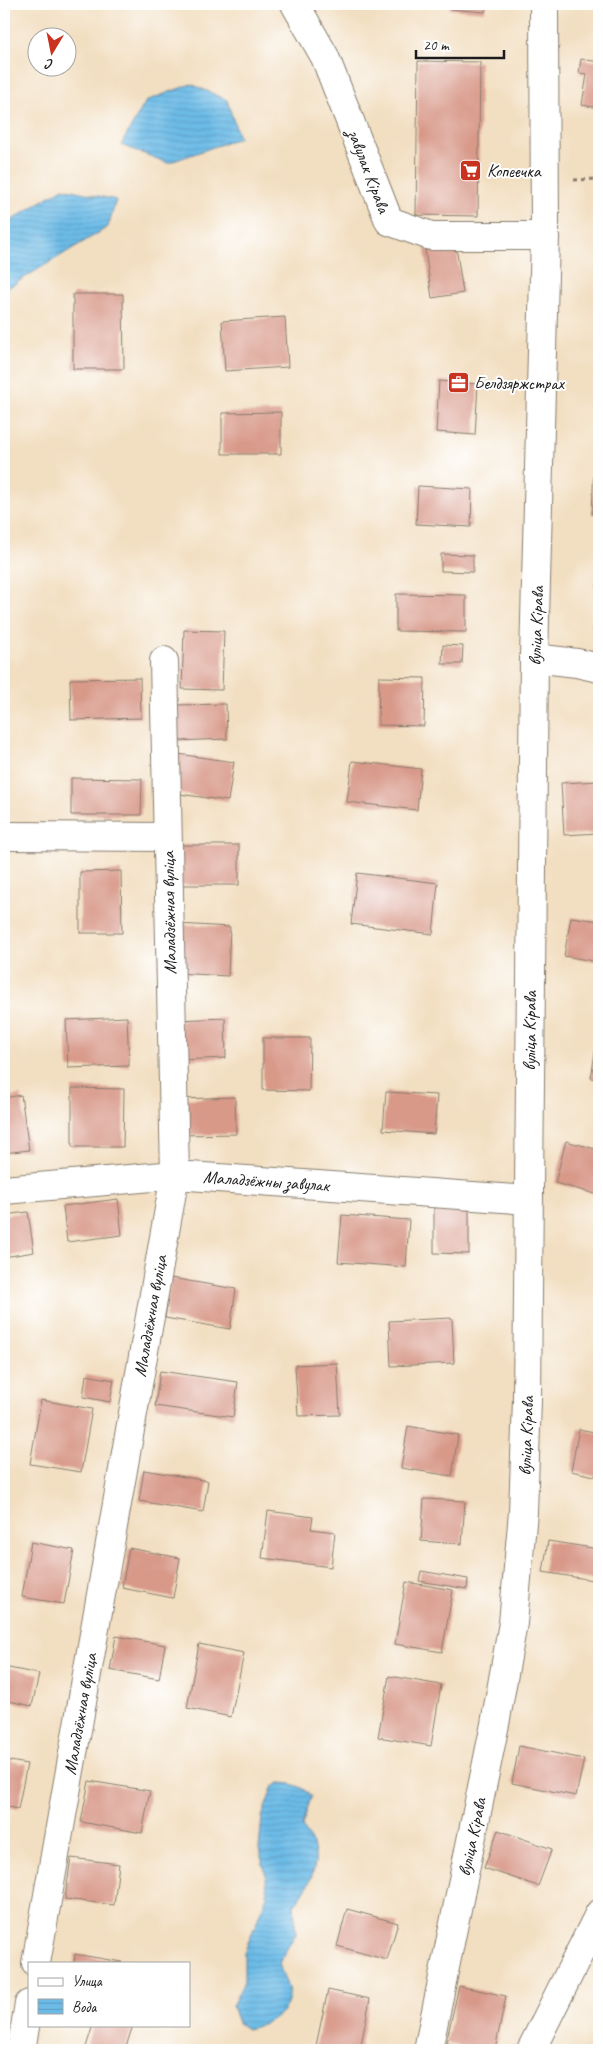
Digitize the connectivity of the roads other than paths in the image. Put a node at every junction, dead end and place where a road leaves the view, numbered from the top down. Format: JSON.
{"nodes":[{"id":1,"x":295,"y":4,"type":"edge"},
{"id":2,"x":544,"y":4,"type":"edge"},
{"id":3,"x":546,"y":236,"type":"junction"},
{"id":4,"x":534,"y":658,"type":"junction"},
{"id":5,"x":164,"y":661,"type":"dead end"},
{"id":6,"x":599,"y":668,"type":"edge"},
{"id":7,"x":4,"y":836,"type":"edge"},
{"id":8,"x":167,"y":837,"type":"junction"},
{"id":9,"x":175,"y":1175,"type":"junction"},
{"id":10,"x":4,"y":1190,"type":"edge"},
{"id":11,"x":529,"y":1200,"type":"junction"},
{"id":12,"x":599,"y":1914,"type":"edge"},
{"id":13,"x":36,"y":1962,"type":"edge"},
{"id":14,"x":28,"y":2010,"type":"edge"},
{"id":15,"x":21,"y":2050,"type":"edge"},
{"id":16,"x":428,"y":2050,"type":"edge"},
{"id":17,"x":530,"y":2050,"type":"edge"}],
"edges":[{"from":1,"to":3,"type":"street","name":"завулак Кірава"},
{"from":2,"to":3,"type":"street","name":"вуліца Кірава"},
{"from":3,"to":4,"type":"street","name":"вуліца Кірава"},
{"from":4,"to":6,"type":"street"},
{"from":4,"to":11,"type":"street","name":"вуліца Кірава"},
{"from":5,"to":8,"type":"street","name":"Маладзёжная вуліца"},
{"from":7,"to":8,"type":"street"},
{"from":8,"to":9,"type":"street","name":"Маладзёжная вуліца"},
{"from":9,"to":10,"type":"street","name":"Маладзёжны завулак"},
{"from":9,"to":11,"type":"street","name":"Маладзёжны завулак"},
{"from":9,"to":13,"type":"street","name":"Маладзёжная вуліца"},
{"from":11,"to":16,"type":"street","name":"вуліца Кірава"},
{"from":12,"to":17,"type":"street"},
{"from":14,"to":15,"type":"street"}]}
